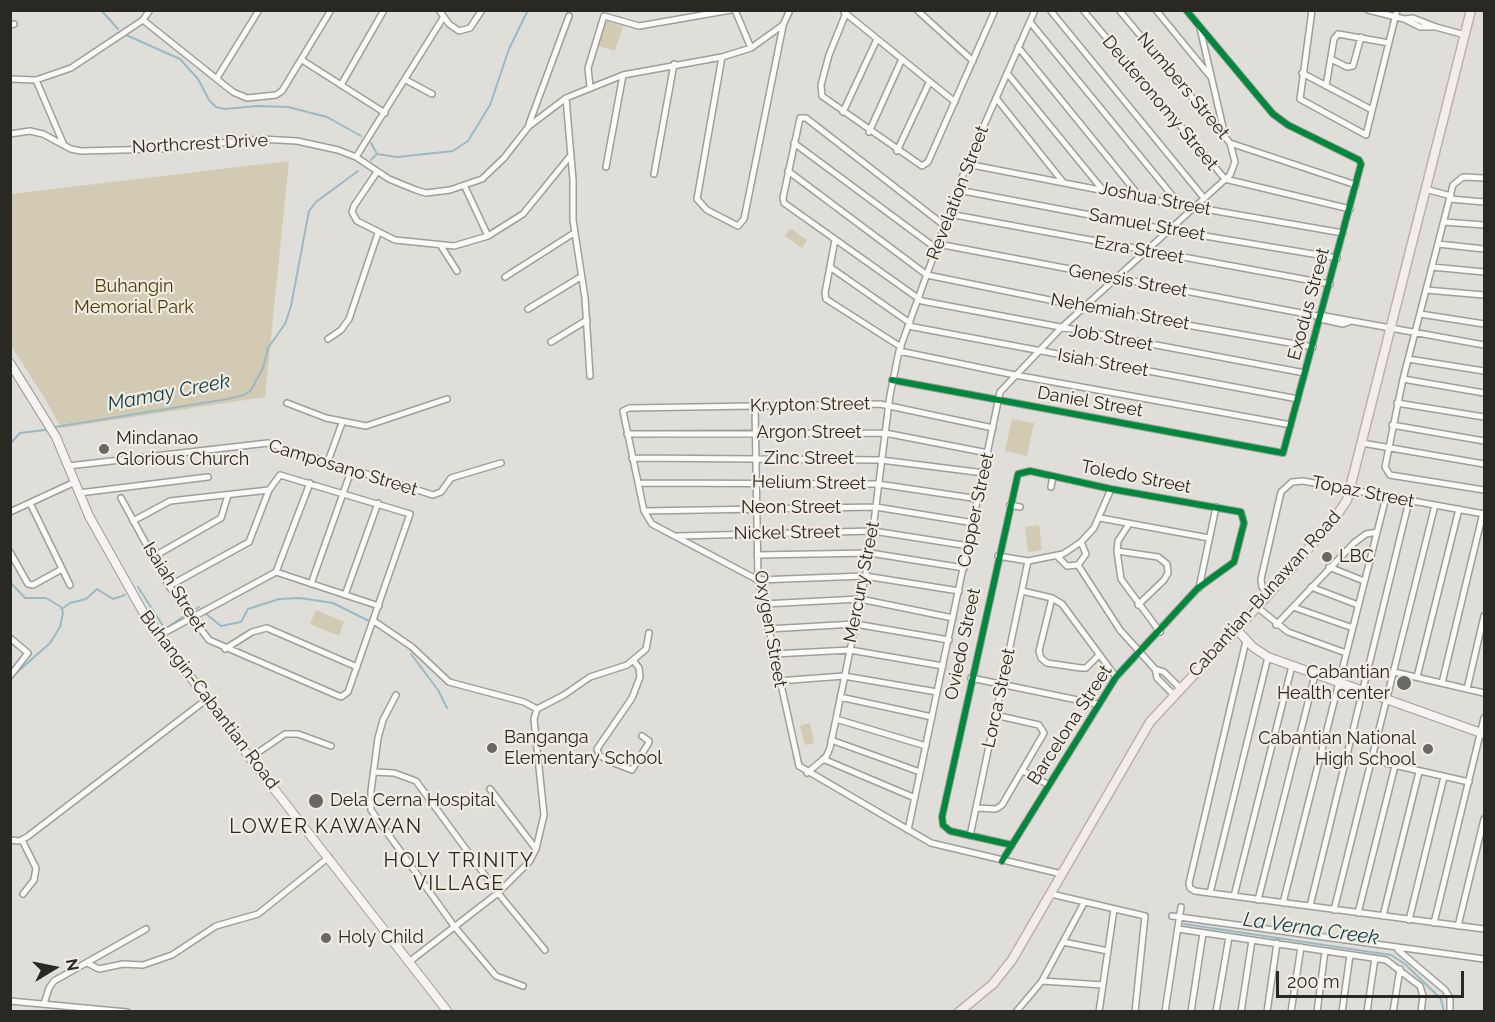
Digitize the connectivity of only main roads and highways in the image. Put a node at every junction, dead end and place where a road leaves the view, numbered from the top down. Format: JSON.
{"nodes":[{"id":1,"x":1471,"y":10,"type":"edge"},
{"id":2,"x":10,"y":363,"type":"edge"},
{"id":3,"x":1236,"y":628,"type":"junction"},
{"id":4,"x":1483,"y":733,"type":"edge"},
{"id":5,"x":448,"y":1011,"type":"edge"},
{"id":6,"x":959,"y":1011,"type":"edge"}],
"edges":[{"from":1,"to":3,"type":"main road","name":"Cabantian-Bunawan Road"},
{"from":2,"to":5,"type":"main road","name":"Buhangin-Cabantian Road"},
{"from":3,"to":4,"type":"main road"},
{"from":3,"to":6,"type":"main road","name":"Cabantian-Bunawan Road"}]}
